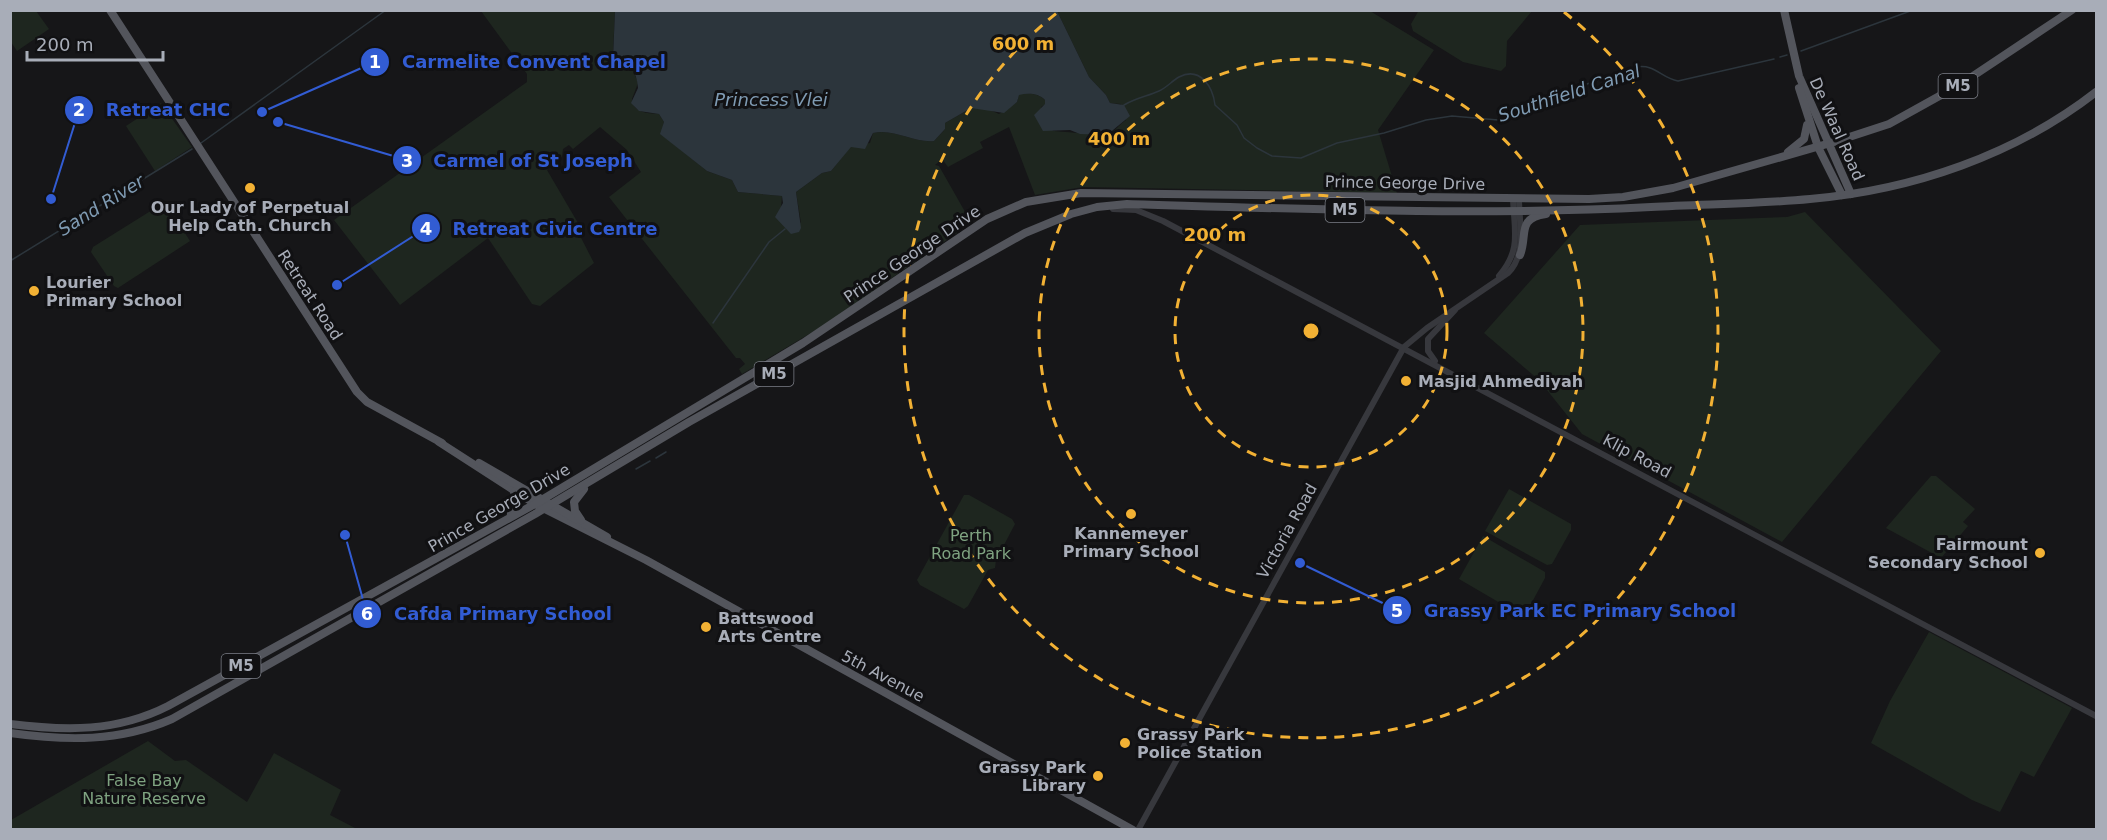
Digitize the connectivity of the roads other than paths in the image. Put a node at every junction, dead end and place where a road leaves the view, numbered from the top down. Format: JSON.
{"nodes":[{"id":1,"x":110,"y":10,"type":"edge"},
{"id":2,"x":1784,"y":10,"type":"edge"},
{"id":3,"x":2072,"y":10,"type":"edge"},
{"id":4,"x":1799,"y":76,"type":"junction"},
{"id":5,"x":2097,"y":92,"type":"edge"},
{"id":6,"x":1806,"y":116,"type":"junction"},
{"id":7,"x":1828,"y":144,"type":"junction"},
{"id":8,"x":1818,"y":147,"type":"junction"},
{"id":9,"x":1779,"y":157,"type":"junction"},
{"id":10,"x":1101,"y":192,"type":"junction"},
{"id":11,"x":1851,"y":194,"type":"junction"},
{"id":12,"x":1842,"y":195,"type":"junction"},
{"id":13,"x":1516,"y":198,"type":"junction"},
{"id":14,"x":1143,"y":204,"type":"junction"},
{"id":15,"x":1089,"y":209,"type":"junction"},
{"id":16,"x":1562,"y":211,"type":"junction"},
{"id":17,"x":1516,"y":212,"type":"junction"},
{"id":18,"x":1163,"y":221,"type":"junction"},
{"id":19,"x":1520,"y":255,"type":"junction"},
{"id":20,"x":1497,"y":279,"type":"junction"},
{"id":21,"x":1456,"y":308,"type":"junction"},
{"id":22,"x":1404,"y":347,"type":"junction"},
{"id":23,"x":1442,"y":368,"type":"junction"},
{"id":24,"x":439,"y":442,"type":"junction"},
{"id":25,"x":601,"y":475,"type":"junction"},
{"id":26,"x":513,"y":490,"type":"junction"},
{"id":27,"x":544,"y":499,"type":"junction"},
{"id":28,"x":535,"y":504,"type":"junction"},
{"id":29,"x":553,"y":504,"type":"junction"},
{"id":30,"x":545,"y":509,"type":"junction"},
{"id":31,"x":582,"y":522,"type":"junction"},
{"id":32,"x":467,"y":543,"type":"junction"},
{"id":33,"x":620,"y":546,"type":"junction"},
{"id":34,"x":2097,"y":716,"type":"edge"},
{"id":35,"x":10,"y":724,"type":"edge"},
{"id":36,"x":10,"y":733,"type":"edge"},
{"id":37,"x":1133,"y":830,"type":"edge"},
{"id":38,"x":1138,"y":830,"type":"edge"}],
"edges":[{"from":1,"to":24,"type":"main road","name":"Retreat Road"},
{"from":2,"to":4,"type":"main road","name":"De Waal Road"},
{"from":3,"to":7,"type":"main road","name":"Prince George Drive","number":"M5"},
{"from":4,"to":6,"type":"main road","name":"De Waal Road"},
{"from":4,"to":7,"type":"main road","name":"De Waal Road"},
{"from":5,"to":11,"type":"main road","name":"Prince George Drive","number":"M5"},
{"from":6,"to":8,"type":"main road","name":"De Waal Road"},
{"from":6,"to":9,"type":"main road"},
{"from":7,"to":8,"type":"main road","name":"Prince George Drive","number":"M5"},
{"from":7,"to":11,"type":"main road","name":"De Waal Road"},
{"from":8,"to":9,"type":"main road","name":"Prince George Drive","number":"M5"},
{"from":8,"to":12,"type":"main road","name":"De Waal Road"},
{"from":9,"to":13,"type":"main road","name":"Prince George Drive","number":"M5"},
{"from":10,"to":13,"type":"main road","name":"Prince George Drive","number":"M5"},
{"from":10,"to":14,"type":"main road"},
{"from":10,"to":27,"type":"main road","name":"Prince George Drive","number":"M5"},
{"from":11,"to":12,"type":"main road","name":"Prince George Drive","number":"M5"},
{"from":12,"to":16,"type":"main road","name":"Prince George Drive","number":"M5"},
{"from":13,"to":17,"type":"street","name":"Victoria Road"},
{"from":14,"to":15,"type":"main road","name":"Prince George Drive","number":"M5"},
{"from":14,"to":17,"type":"main road","name":"Prince George Drive","number":"M5"},
{"from":14,"to":18,"type":"street","name":"Klip Road"},
{"from":15,"to":18,"type":"street","name":"Klip Road"},
{"from":15,"to":25,"type":"main road","name":"Prince George Drive","number":"M5"},
{"from":16,"to":17,"type":"main road","name":"Prince George Drive","number":"M5"},
{"from":16,"to":19,"type":"main road"},
{"from":17,"to":19,"type":"street","name":"Victoria Road"},
{"from":17,"to":20,"type":"street","name":"Victoria Road"},
{"from":18,"to":22,"type":"street","name":"Klip Road"},
{"from":19,"to":20,"type":"street","name":"Victoria Road"},
{"from":20,"to":21,"type":"street","name":"Victoria Road"},
{"from":21,"to":22,"type":"street","name":"Victoria Road"},
{"from":21,"to":23,"type":"street"},
{"from":22,"to":23,"type":"street","name":"Klip Road"},
{"from":22,"to":38,"type":"street","name":"Victoria Road"},
{"from":23,"to":34,"type":"street","name":"Klip Road"},
{"from":24,"to":26,"type":"main road","name":"Retreat Road"},
{"from":24,"to":27,"type":"main road","name":"Retreat Road"},
{"from":25,"to":29,"type":"main road","name":"Prince George Drive","number":"M5"},
{"from":25,"to":31,"type":"main road"},
{"from":26,"to":28,"type":"main road","name":"Retreat Road"},
{"from":26,"to":32,"type":"main road"},
{"from":27,"to":28,"type":"main road","name":"Prince George Drive","number":"M5"},
{"from":27,"to":29,"type":"main road","name":"5th Avenue"},
{"from":28,"to":30,"type":"main road","name":"5th Avenue"},
{"from":28,"to":32,"type":"main road","name":"Prince George Drive","number":"M5"},
{"from":29,"to":30,"type":"main road","name":"Prince George Drive","number":"M5"},
{"from":29,"to":31,"type":"main road","name":"5th Avenue"},
{"from":30,"to":33,"type":"main road","name":"5th Avenue"},
{"from":30,"to":36,"type":"main road","name":"Prince George Drive","number":"M5"},
{"from":31,"to":33,"type":"main road","name":"5th Avenue"},
{"from":32,"to":35,"type":"main road","name":"Prince George Drive","number":"M5"},
{"from":33,"to":37,"type":"main road","name":"5th Avenue"}]}
